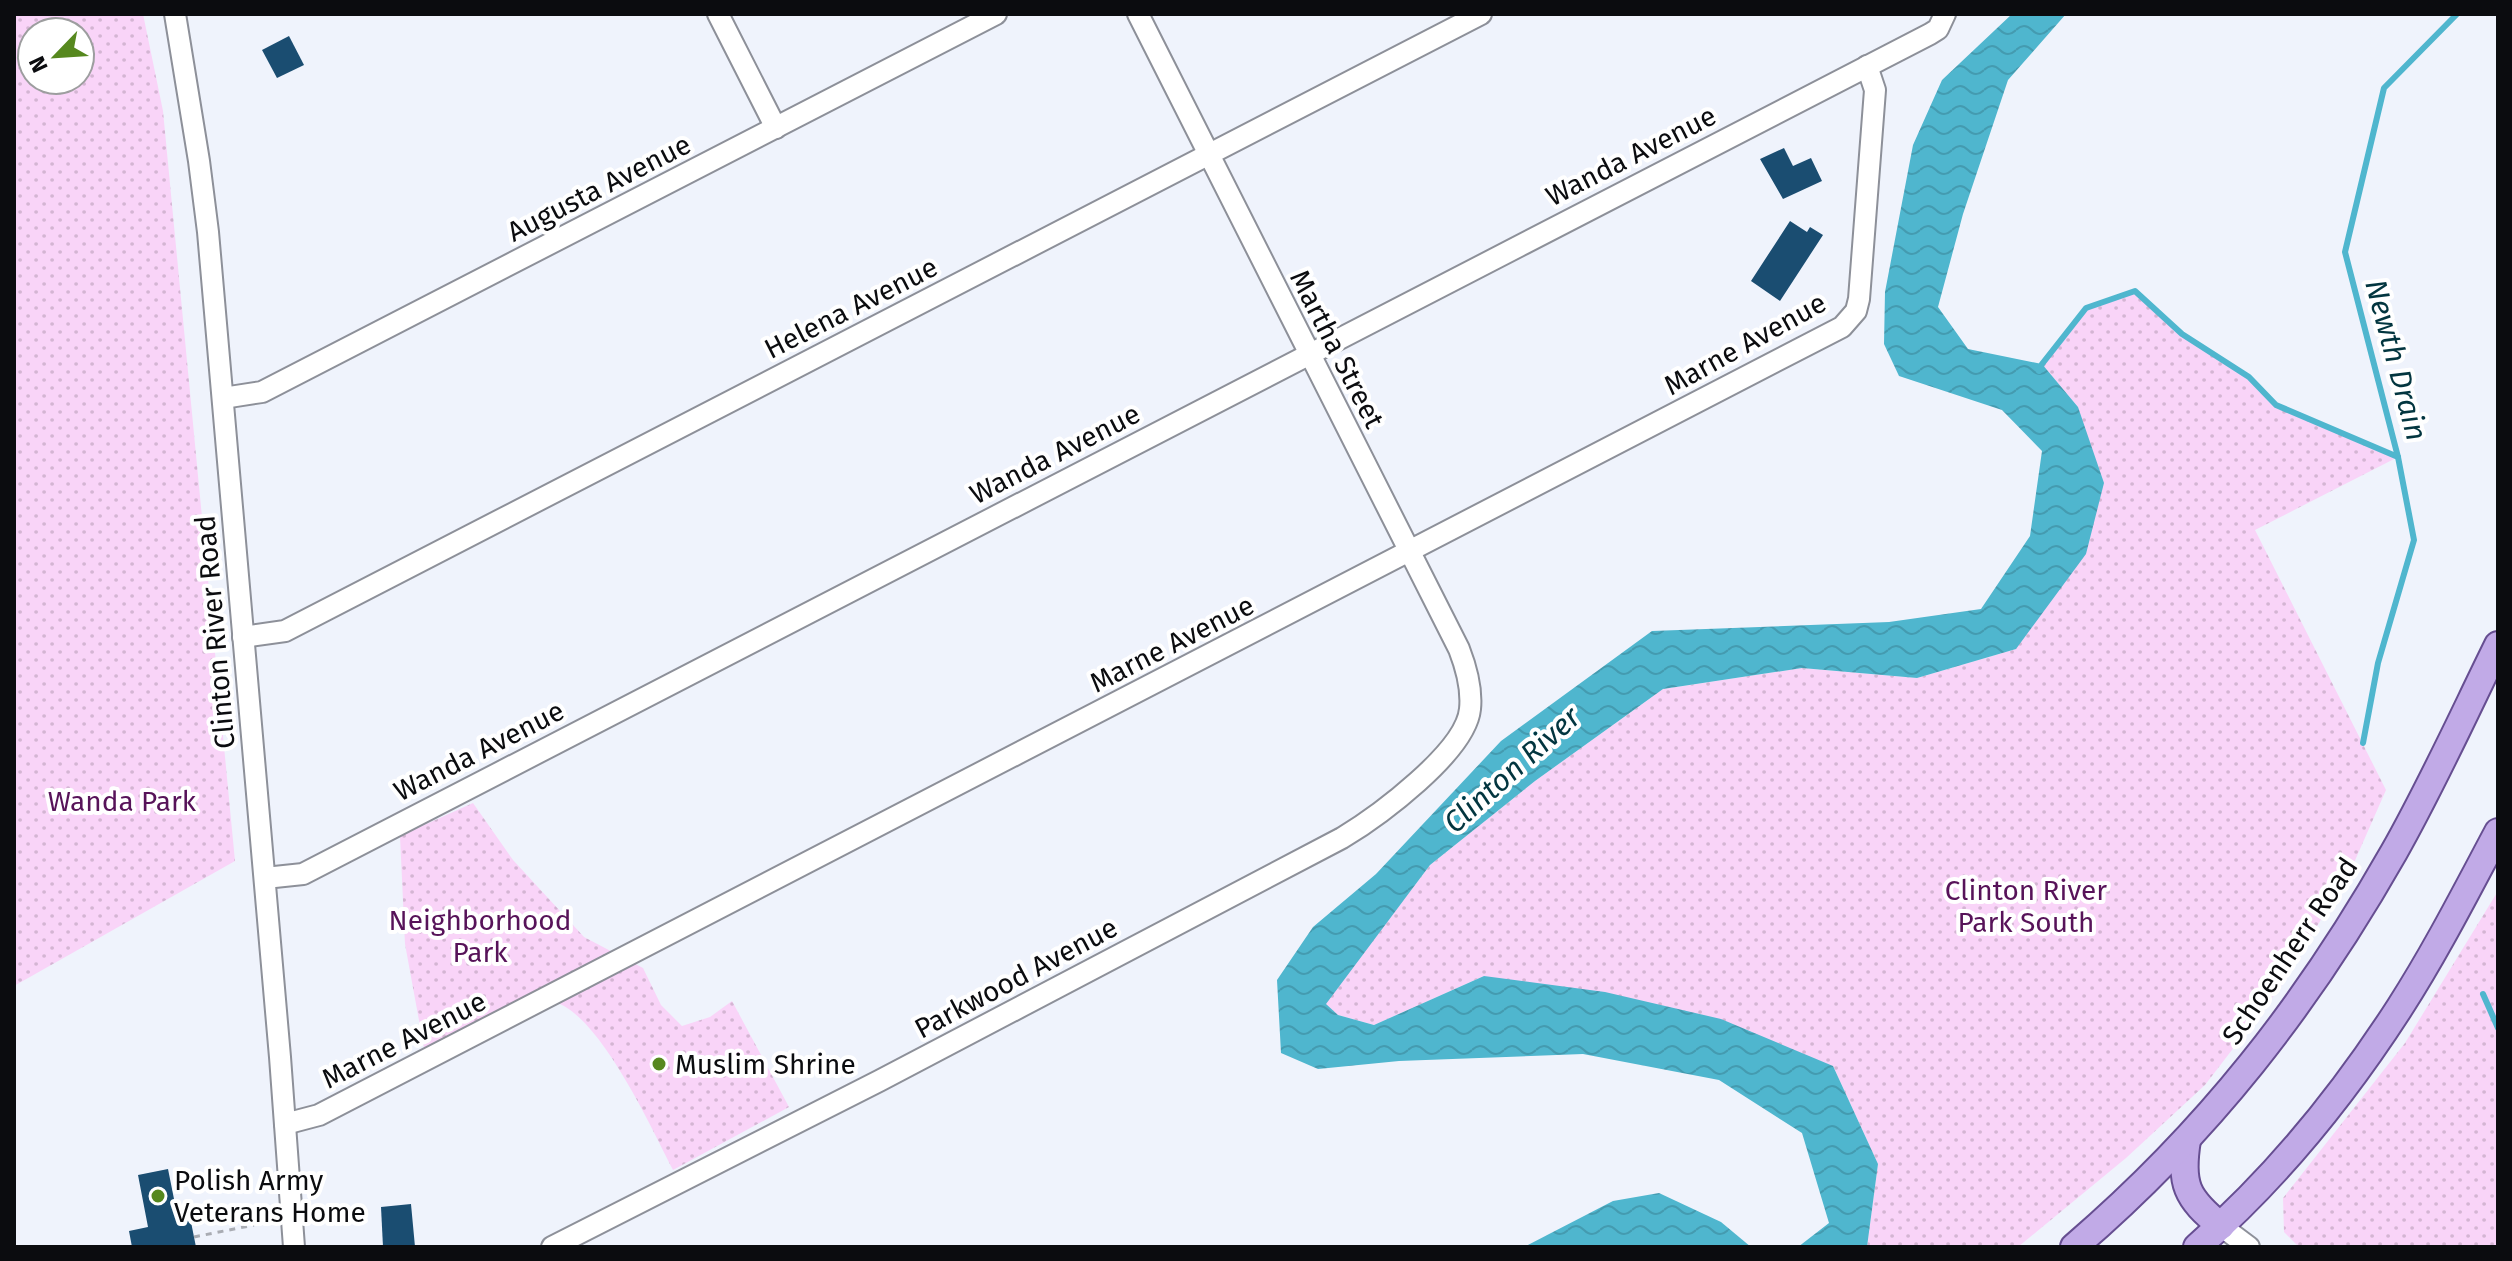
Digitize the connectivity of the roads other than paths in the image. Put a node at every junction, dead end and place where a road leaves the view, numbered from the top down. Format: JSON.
{"nodes":[{"id":1,"x":175,"y":14,"type":"edge"},
{"id":2,"x":718,"y":14,"type":"edge"},
{"id":3,"x":996,"y":14,"type":"edge"},
{"id":4,"x":1138,"y":14,"type":"edge"},
{"id":5,"x":1481,"y":14,"type":"edge"},
{"id":6,"x":1945,"y":14,"type":"edge"},
{"id":7,"x":1867,"y":66,"type":"junction"},
{"id":8,"x":776,"y":128,"type":"junction"},
{"id":9,"x":1208,"y":155,"type":"junction"},
{"id":10,"x":1309,"y":354,"type":"junction"},
{"id":11,"x":223,"y":398,"type":"junction"},
{"id":12,"x":1409,"y":553,"type":"junction"},
{"id":13,"x":243,"y":637,"type":"junction"},
{"id":14,"x":2498,"y":645,"type":"edge"},
{"id":15,"x":1470,"y":713,"type":"joint"},
{"id":16,"x":2498,"y":832,"type":"edge"},
{"id":17,"x":265,"y":878,"type":"junction"},
{"id":18,"x":285,"y":1124,"type":"junction"},
{"id":19,"x":2187,"y":1140,"type":"junction"},
{"id":20,"x":2221,"y":1226,"type":"junction"},
{"id":21,"x":294,"y":1247,"type":"edge"},
{"id":22,"x":552,"y":1247,"type":"edge"},
{"id":23,"x":2074,"y":1247,"type":"edge"},
{"id":24,"x":2197,"y":1247,"type":"edge"},
{"id":25,"x":2249,"y":1247,"type":"edge"}],
"edges":[{"from":1,"to":11,"type":"street","name":"Clinton River Road"},
{"from":2,"to":8,"type":"street"},
{"from":3,"to":8,"type":"street","name":"Augusta Avenue"},
{"from":4,"to":9,"type":"street","name":"Martha Street"},
{"from":5,"to":9,"type":"street","name":"Helena Avenue"},
{"from":6,"to":7,"type":"street","name":"Wanda Avenue"},
{"from":7,"to":10,"type":"street","name":"Wanda Avenue"},
{"from":7,"to":12,"type":"street","name":"Marne Avenue"},
{"from":8,"to":11,"type":"street","name":"Augusta Avenue"},
{"from":9,"to":10,"type":"street","name":"Martha Street"},
{"from":9,"to":13,"type":"street","name":"Helena Avenue"},
{"from":10,"to":12,"type":"street","name":"Martha Street"},
{"from":10,"to":17,"type":"street","name":"Wanda Avenue"},
{"from":11,"to":13,"type":"street","name":"Clinton River Road"},
{"from":12,"to":15,"type":"street","name":"Martha Street"},
{"from":12,"to":18,"type":"street","name":"Marne Avenue"},
{"from":13,"to":17,"type":"street","name":"Clinton River Road"},
{"from":14,"to":19,"type":"main road","name":"Schoenherr Road"},
{"from":15,"to":22,"type":"street","name":"Parkwood Avenue"},
{"from":16,"to":20,"type":"main road"},
{"from":17,"to":18,"type":"street","name":"Clinton River Road"},
{"from":18,"to":21,"type":"street","name":"Clinton River Road"},
{"from":19,"to":20,"type":"main road"},
{"from":19,"to":23,"type":"main road","name":"Schoenherr Road"},
{"from":20,"to":24,"type":"main road"},
{"from":20,"to":25,"type":"street"}]}
